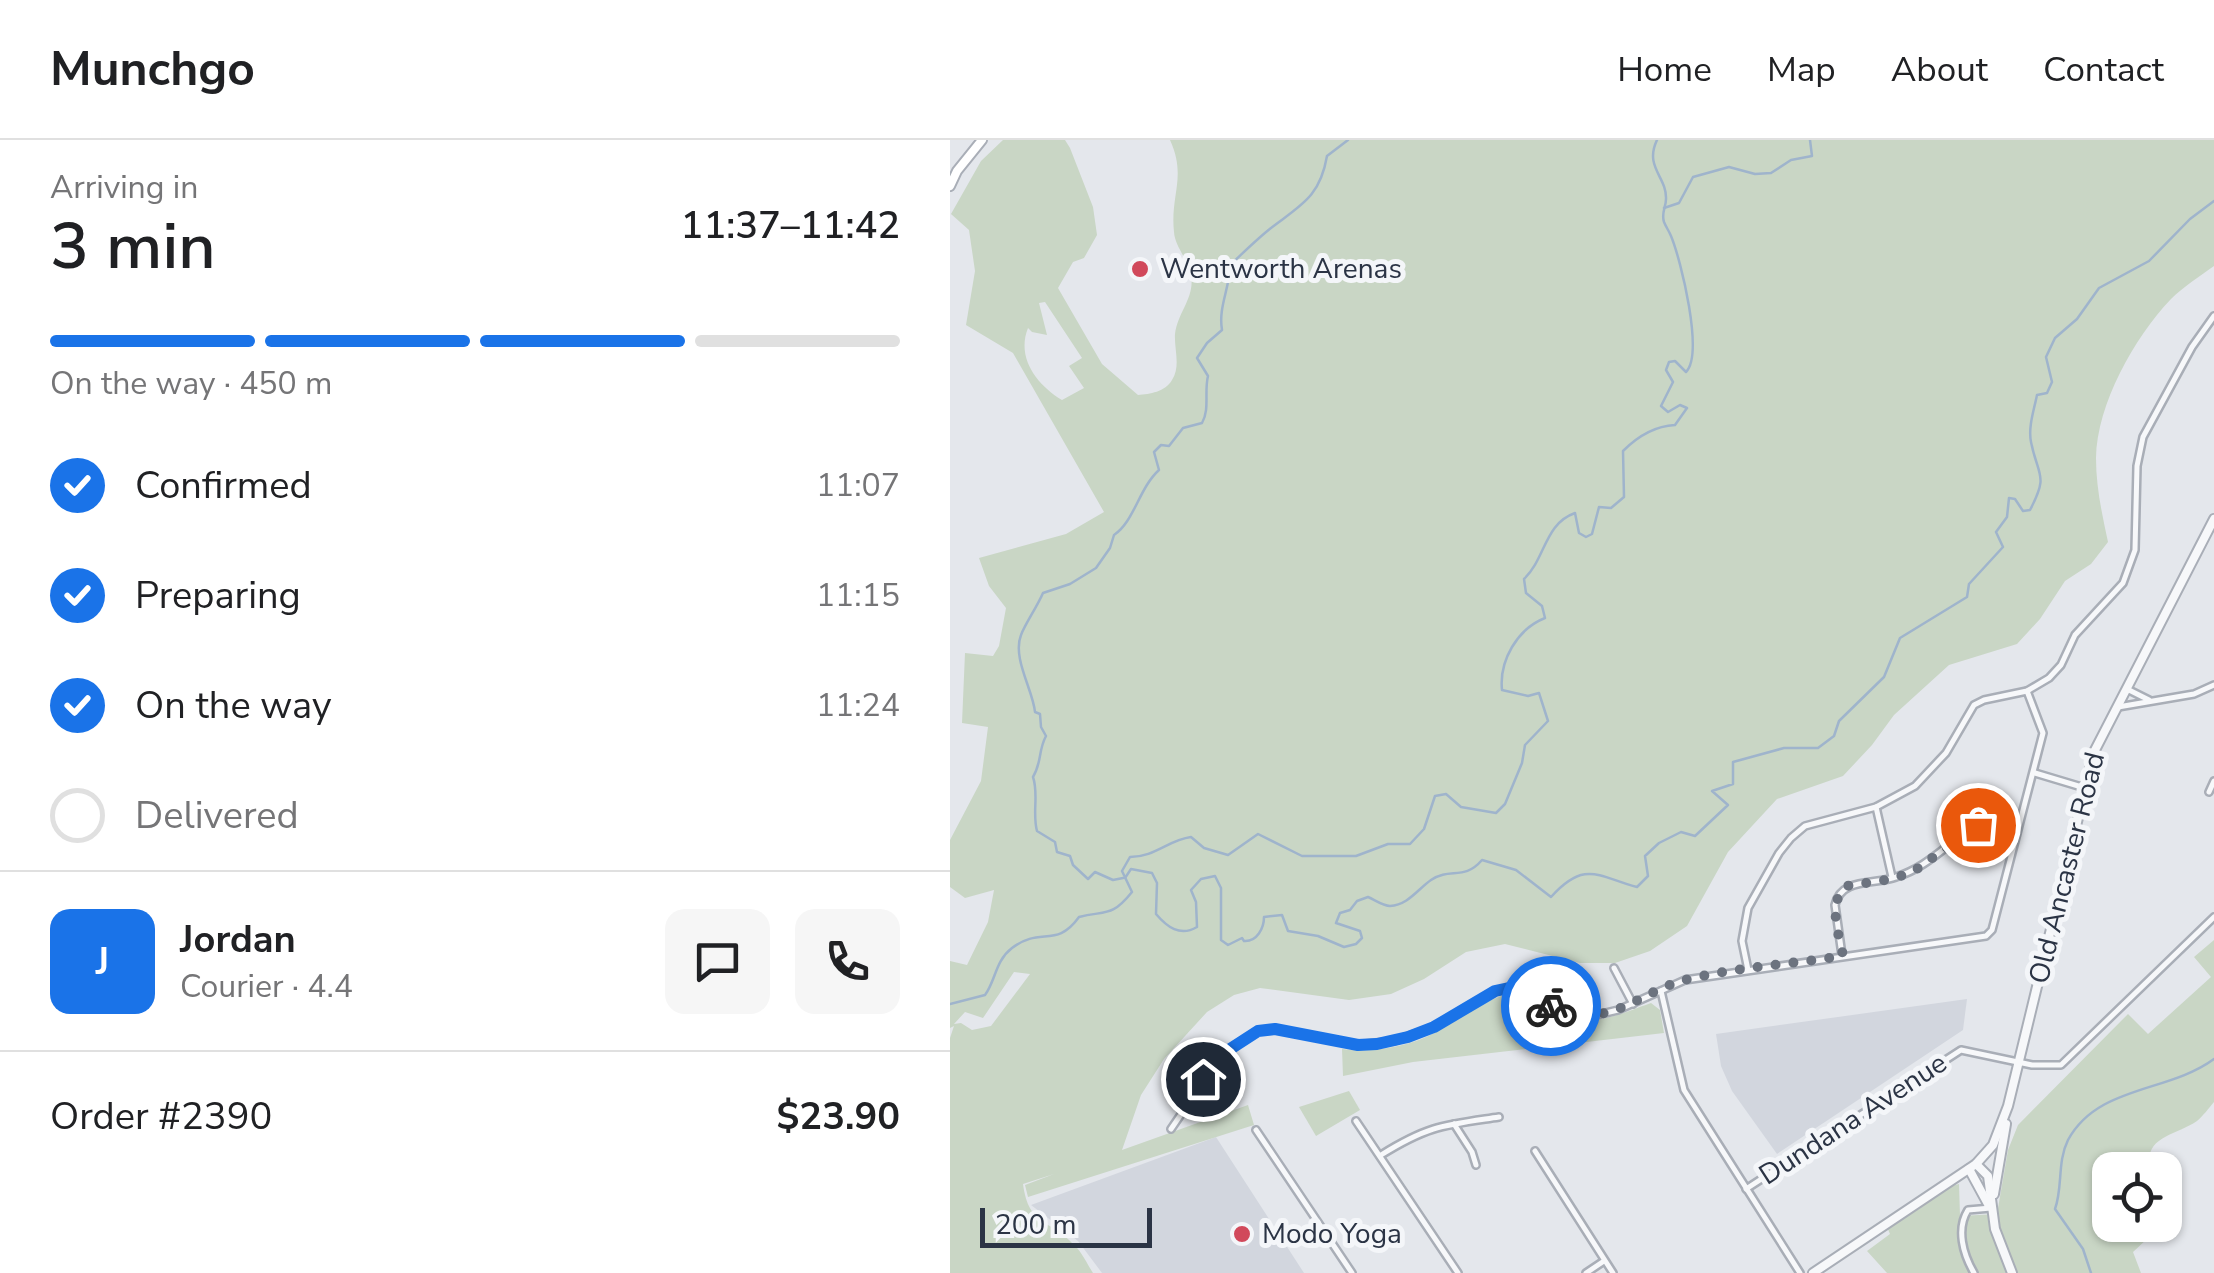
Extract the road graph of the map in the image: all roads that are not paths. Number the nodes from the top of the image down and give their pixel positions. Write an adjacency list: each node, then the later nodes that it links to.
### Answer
1 (982, 140): 2 (main road)
2 (950, 186)
3 (2214, 316): 7 (street)
4 (2214, 519): 6 (street, Old Ancaster Road)
5 (2214, 686): 8 (street)
6 (2127, 688): 8 (street); 9 (street, Old Ancaster Road)
7 (2027, 691): 10 (street); 14 (street)
8 (2148, 700): 9 (street)
9 (2116, 708): 12 (street, Old Ancaster Road)
10 (2034, 773): 12 (street); 15 (street)
11 (2214, 781): 13 (street)
12 (2085, 788): 23 (street, Old Ancaster Road)
13 (2209, 792)
14 (1876, 807): 16 (street); 20 (street)
15 (2017, 830): 16 (street); 18 (street)
16 (1893, 879): 18 (street)
17 (2214, 917): 23 (street, Dundana Avenue)
18 (1843, 956): 20 (street)
19 (1614, 968): 22 (street)
20 (1748, 970): 21 (street)
21 (1661, 991): 22 (street); 36 (street)
22 (1633, 1004): 25 (street)
23 (2019, 1061): 24 (street, Old Ancaster Road); 36 (street, Dundana Avenue)
24 (2008, 1106): 35 (street, Old Ancaster Road); 37 (street)
25 (1182, 1117): 28 (street); 30 (street)
26 (1500, 1117): 29 (street)
27 (1356, 1121): 33 (street)
28 (1189, 1122)
29 (1454, 1124): 33 (street); 34 (street)
30 (1170, 1129)
31 (1256, 1130): 39 (street)
32 (1534, 1151): 38 (street)
33 (1381, 1155): 40 (street)
34 (1476, 1165)
35 (1972, 1167): 37 (street); 44 (street)
36 (1746, 1190): 43 (street)
37 (1991, 1208): 45 (street); 46 (street)
38 (1605, 1260): 41 (street); 42 (street)
39 (1352, 1273)
40 (1458, 1273)
41 (1586, 1273)
42 (1613, 1273)
43 (1800, 1273)
44 (1813, 1273)
45 (1974, 1273)
46 (2012, 1273)

